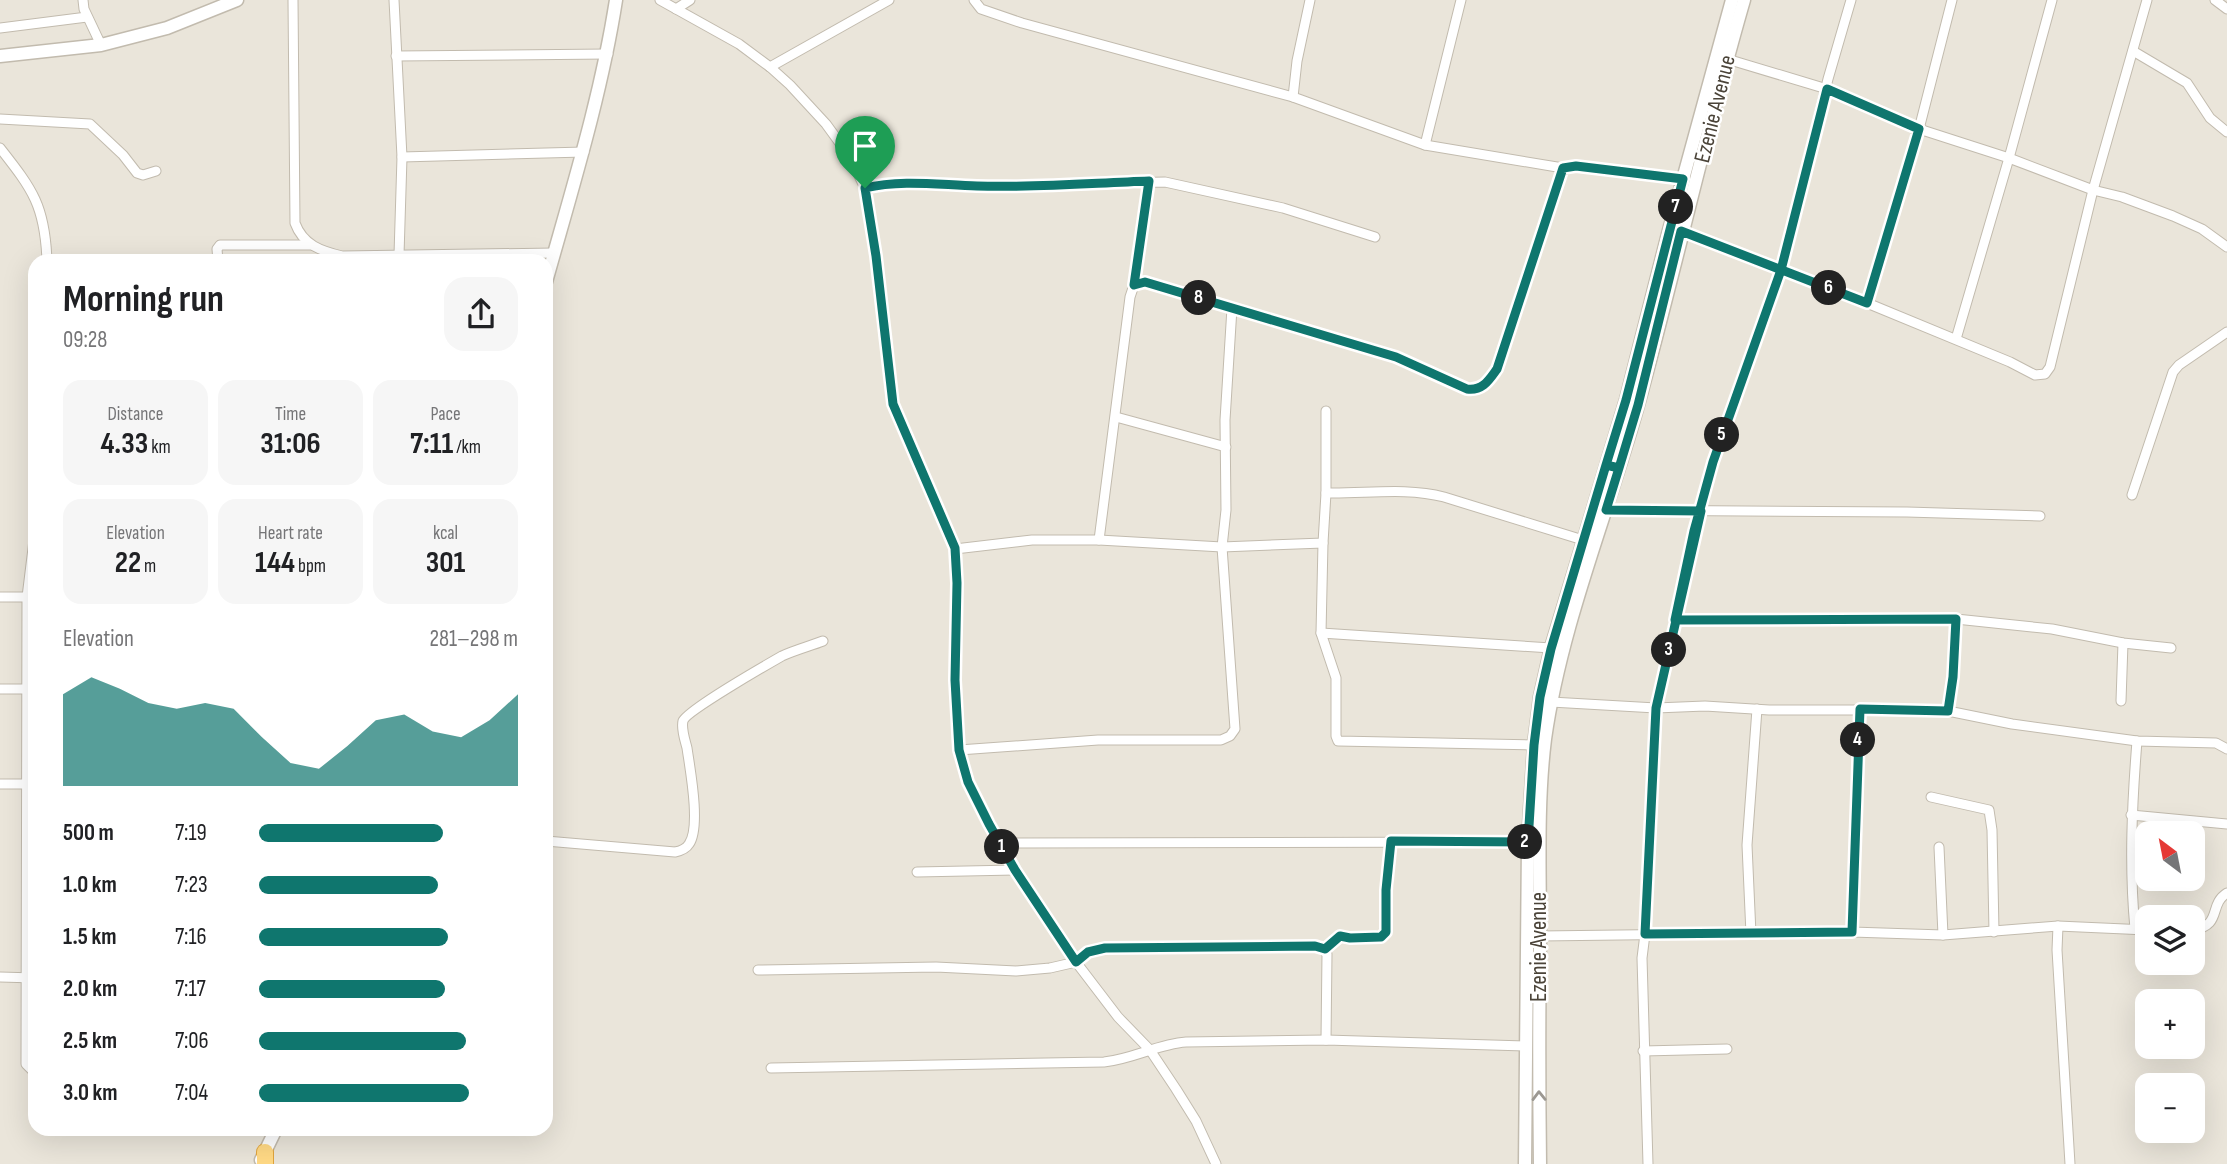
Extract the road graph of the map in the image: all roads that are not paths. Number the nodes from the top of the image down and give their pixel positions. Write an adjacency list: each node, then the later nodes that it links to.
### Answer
1 (83, 0): 21 (street)
2 (237, 0): 23 (street)
3 (293, 0): 48 (street)
4 (394, 0): 27 (street)
5 (617, 0): 25 (street)
6 (660, 0): 19 (street)
7 (690, 0): 19 (street)
8 (889, 0): 29 (street)
9 (974, 0): 31 (street)
10 (1310, 0): 31 (street)
11 (1461, 0): 35 (street)
12 (1732, 0): 42 (street, Ezenie Avenue)
13 (1744, 0): 28 (street, Ezenie Avenue)
14 (1851, 0): 30 (street)
15 (1952, 0): 33 (street)
16 (2052, 0): 39 (street)
17 (2147, 0): 24 (street)
18 (2215, 0): 20 (street)
19 (676, 9): 29 (street)
20 (2227, 9)
21 (87, 17): 22 (street); 23 (street)
22 (0, 28)
23 (101, 46): 26 (street)
24 (2133, 51): 34 (street); 45 (street)
25 (608, 54): 27 (street); 37 (street)
26 (0, 56)
27 (396, 56): 38 (street)
28 (1727, 59): 30 (street); 46 (street, Ezenie Avenue)
29 (770, 67): 44 (street)
30 (1827, 89): 33 (street); 57 (street)
31 (1293, 97): 35 (street)
32 (0, 119): 41 (street)
33 (1919, 129): 39 (street); 59 (street)
34 (2227, 132)
35 (1425, 145): 40 (street)
36 (0, 148): 51 (street)
37 (584, 152): 38 (street); 50 (street)
38 (402, 157): 54 (street)
39 (2010, 158): 45 (street); 62 (street)
40 (1563, 168): 42 (street); 60 (street)
41 (156, 171)
42 (1683, 179): 66 (street, Ezenie Avenue)
43 (1149, 181): 44 (street); 47 (street); 58 (street)
44 (865, 188): 76 (street)
45 (2093, 190): 49 (street); 62 (street)
46 (1681, 231): 57 (street); 66 (street, Ezenie Avenue)
47 (1375, 237)
48 (310, 245): 52 (street); 53 (street)
49 (2227, 247)
50 (554, 253): 55 (street); 56 (street)
51 (47, 254)
52 (217, 254)
53 (336, 254)
54 (399, 254)
55 (502, 254)
56 (553, 257)
57 (1781, 270): 59 (street); 70 (street)
58 (1134, 285): 60 (street); 64 (street)
59 (1867, 303): 62 (street)
60 (1232, 308): 65 (street)
61 (2227, 332): 68 (street)
62 (1956, 340)
63 (1326, 411): 67 (street)
64 (1116, 417): 65 (street); 72 (street)
65 (1226, 447): 75 (street)
66 (1613, 467): 69 (street, Ezenie Avenue); 73 (street, Ezenie Avenue)
67 (1326, 493): 73 (street); 74 (street)
68 (2132, 495)
69 (1606, 510): 70 (street); 89 (street, Ezenie Avenue)
70 (1701, 511): 71 (street); 80 (street)
71 (2040, 516)
72 (1099, 540): 75 (street); 76 (street)
73 (1583, 540): 85 (street, Ezenie Avenue)
74 (1323, 543): 75 (street); 81 (street)
75 (1222, 547): 97 (street)
76 (955, 548): 97 (street)
77 (0, 597): 78 (street)
78 (28, 597)
79 (1956, 619): 80 (street); 83 (street); 93 (street)
80 (1675, 620): 90 (street)
81 (1321, 633): 85 (street); 95 (street)
82 (823, 641): 104 (street)
83 (2123, 643): 84 (street); 88 (street)
84 (2171, 648)
85 (1551, 649): 95 (street, Ezenie Avenue)
86 (0, 688): 87 (street)
87 (28, 688)
88 (2121, 701)
89 (1551, 702): 90 (street); 119 (street, Ezenie Avenue)
90 (1656, 708): 91 (street); 116 (street)
91 (1757, 709): 92 (street); 117 (street)
92 (1860, 709): 93 (street); 114 (street)
93 (1948, 711): 94 (street)
94 (2137, 741): 96 (street); 101 (street)
95 (1534, 745): 105 (street, Ezenie Avenue)
96 (2227, 749)
97 (959, 750): 106 (street)
98 (0, 784): 99 (street)
99 (28, 784)
100 (1931, 797): 115 (street)
101 (2132, 815): 102 (street); 113 (street)
102 (2227, 824)
103 (1391, 841): 105 (street); 106 (street); 120 (street)
104 (553, 842)
105 (1528, 842): 127 (street, Ezenie Avenue)
106 (1000, 843): 108 (street)
107 (1939, 847): 118 (street)
108 (1015, 870): 109 (street); 121 (street)
109 (917, 872)
110 (2227, 893): 112 (street)
111 (2058, 926): 113 (street); 115 (street); 139 (street)
112 (2205, 927)
113 (2135, 929)
114 (1852, 932): 117 (street); 118 (street)
115 (1994, 932): 118 (street)
116 (1645, 934): 117 (street); 119 (street); 130 (street)
117 (1751, 934)
118 (1942, 935)
119 (1540, 936): 137 (street, Ezenie Avenue, one-way to 119)
120 (1325, 949): 121 (street); 126 (street)
121 (1076, 962): 122 (street); 129 (street)
122 (758, 970)
123 (0, 977): 124 (street)
124 (28, 978)
125 (28, 1030): 131 (street)
126 (1326, 1040): 127 (street); 129 (street)
127 (1525, 1046): 136 (street, Ezenie Avenue)
128 (1727, 1049): 130 (street)
129 (1150, 1050): 132 (street); 135 (street)
130 (1643, 1051): 138 (street)
131 (28, 1066)
132 (771, 1068)
133 (273, 1136): 134 (street)
134 (263, 1160)
135 (1216, 1164)
136 (1525, 1164)
137 (1540, 1164)
138 (1648, 1164)
139 (2070, 1164)

